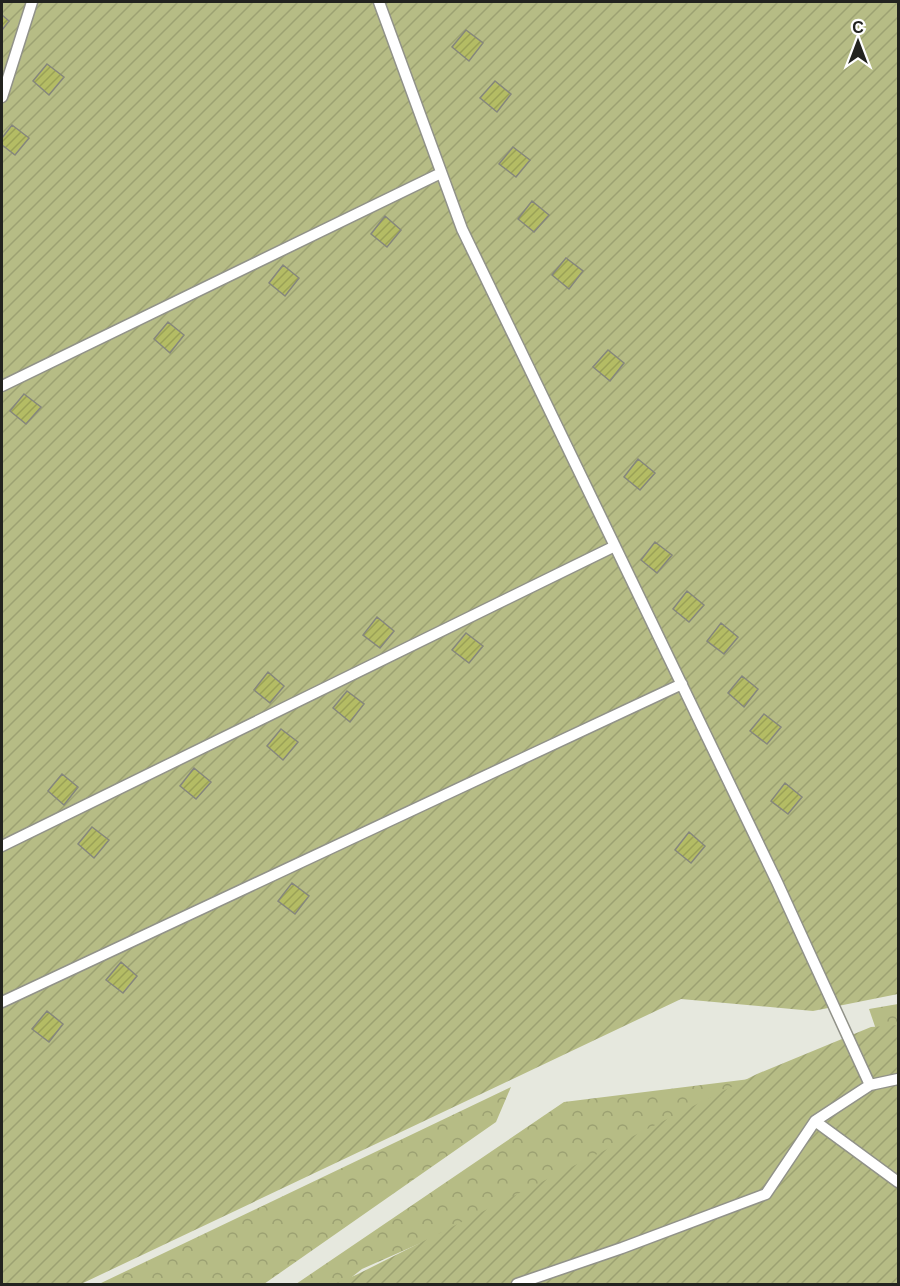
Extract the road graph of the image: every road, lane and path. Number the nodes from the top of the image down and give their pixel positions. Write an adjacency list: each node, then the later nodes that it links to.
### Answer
1 (32, 2): 3 (lane)
2 (379, 2): 4 (lane)
3 (2, 97)
4 (441, 173): 5 (lane); 6 (lane)
5 (2, 386)
6 (615, 546): 7 (lane); 8 (lane)
7 (682, 684): 9 (lane); 11 (lane)
8 (2, 846)
9 (2, 1002)
10 (898, 1079): 11 (lane)
11 (870, 1085): 12 (lane)
12 (815, 1121): 13 (lane); 14 (lane)
13 (898, 1182)
14 (520, 1284)

